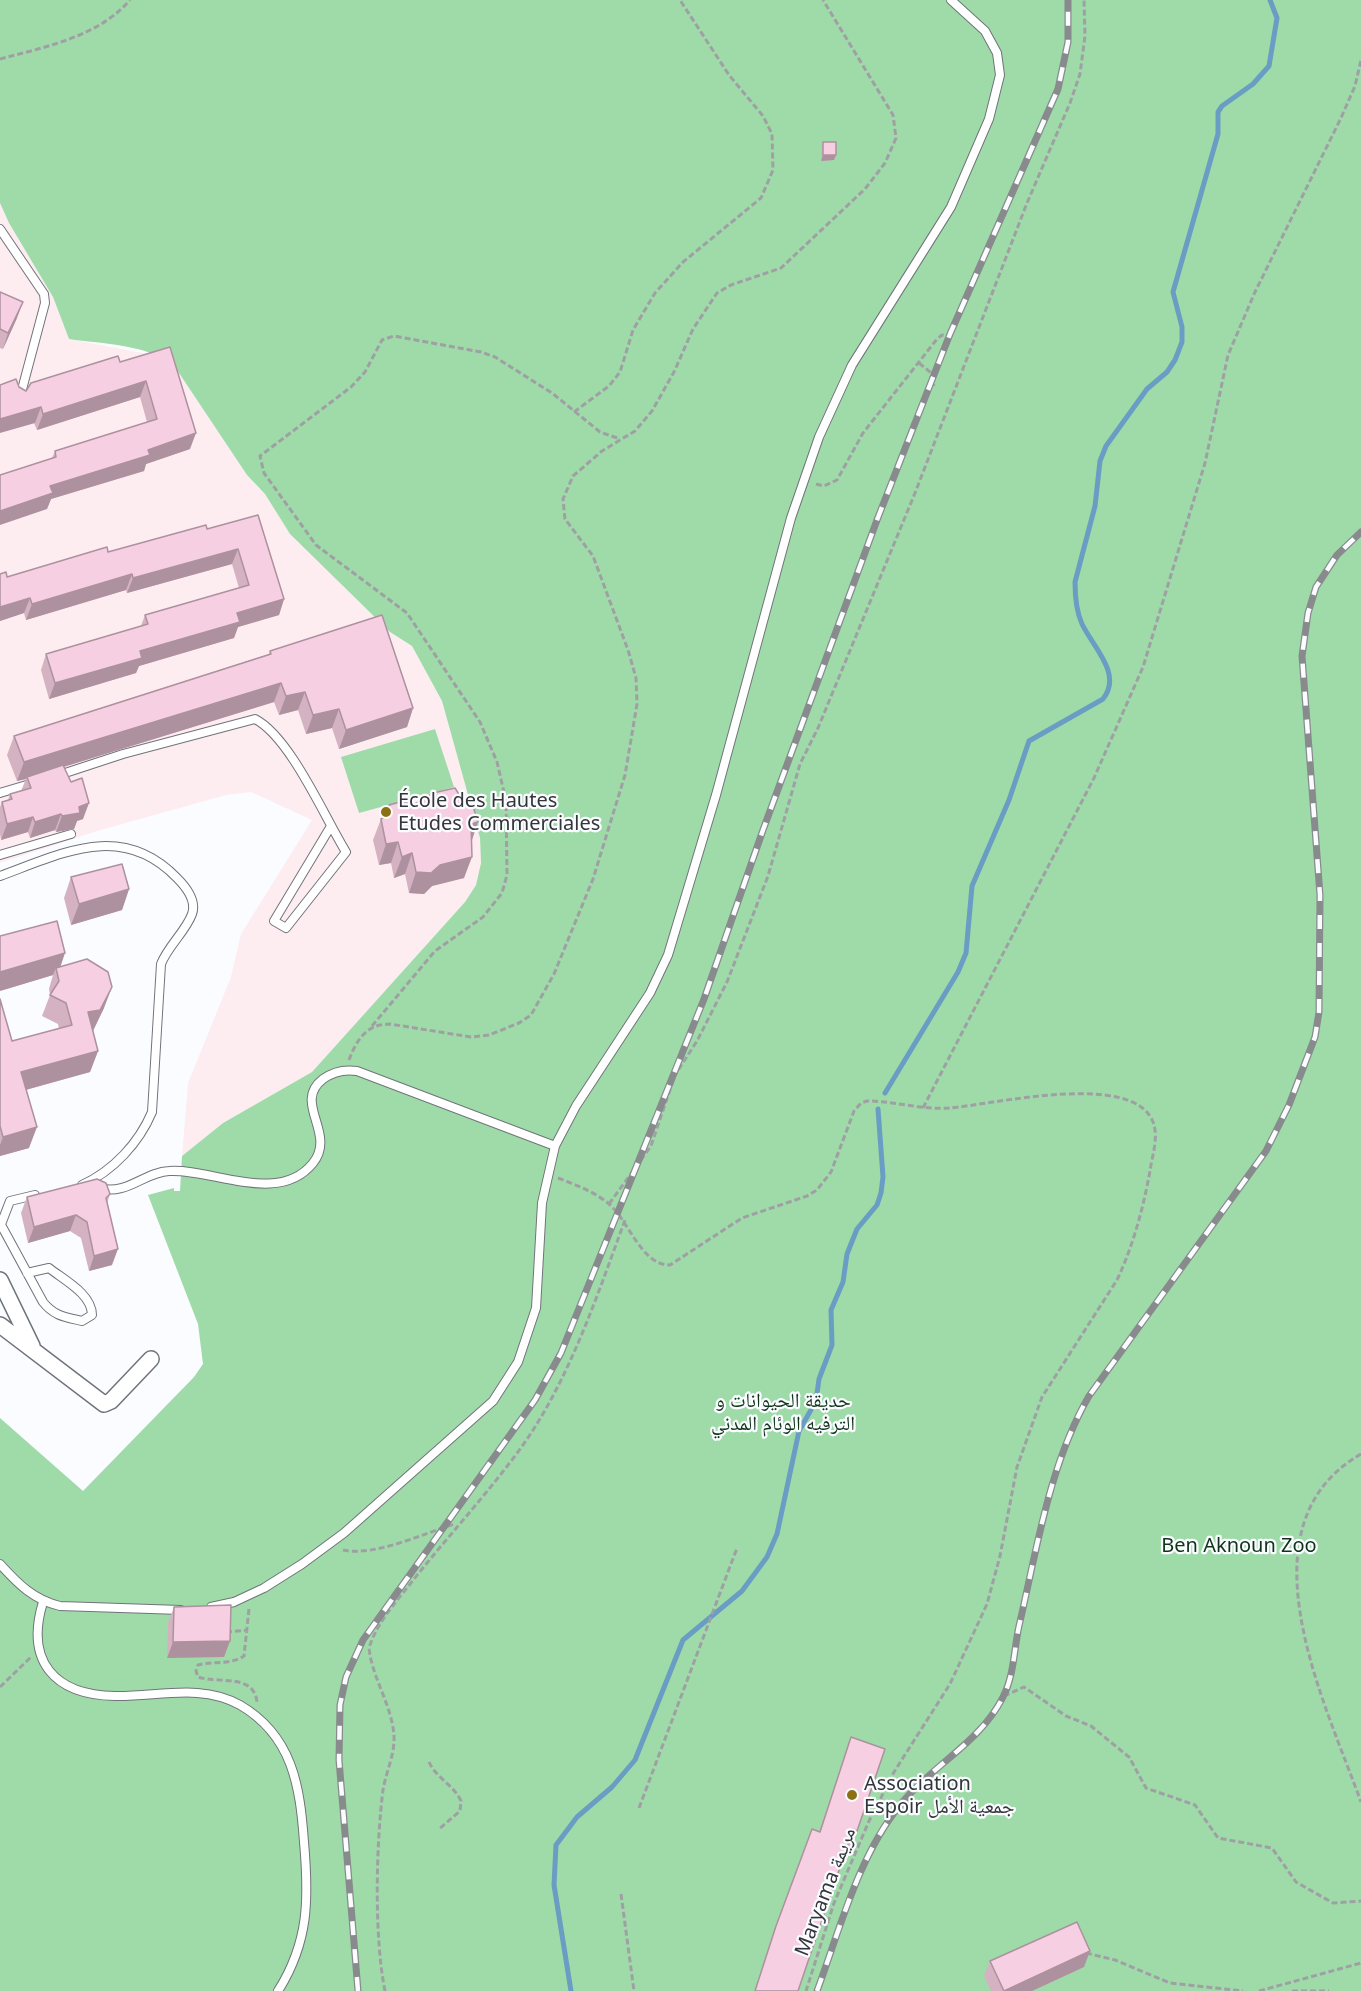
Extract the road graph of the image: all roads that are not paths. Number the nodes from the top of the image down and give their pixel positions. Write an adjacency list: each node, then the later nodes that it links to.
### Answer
1 (951, 0): 11 (lane)
2 (0, 229): 3 (lane)
3 (18, 401)
4 (48, 779): 7 (lane)
5 (37, 782): 6 (lane)
6 (0, 793)
7 (331, 826): 7 (lane)
8 (70, 834): 9 (lane)
9 (0, 855)
10 (0, 876): 12 (lane)
11 (555, 1146): 12 (lane); 23 (lane)
12 (83, 1184): 13 (lane)
13 (73, 1187)
14 (41, 1194): 15 (lane)
15 (1, 1226): 16 (lane)
16 (27, 1273): 16 (lane)
17 (0, 1280): 19 (street)
18 (0, 1325): 19 (street)
19 (33, 1348): 20 (street)
20 (151, 1359)
21 (0, 1564): 22 (lane)
22 (43, 1602): 24 (lane); 25 (lane)
23 (199, 1608)
24 (189, 1609)
25 (278, 1991)

